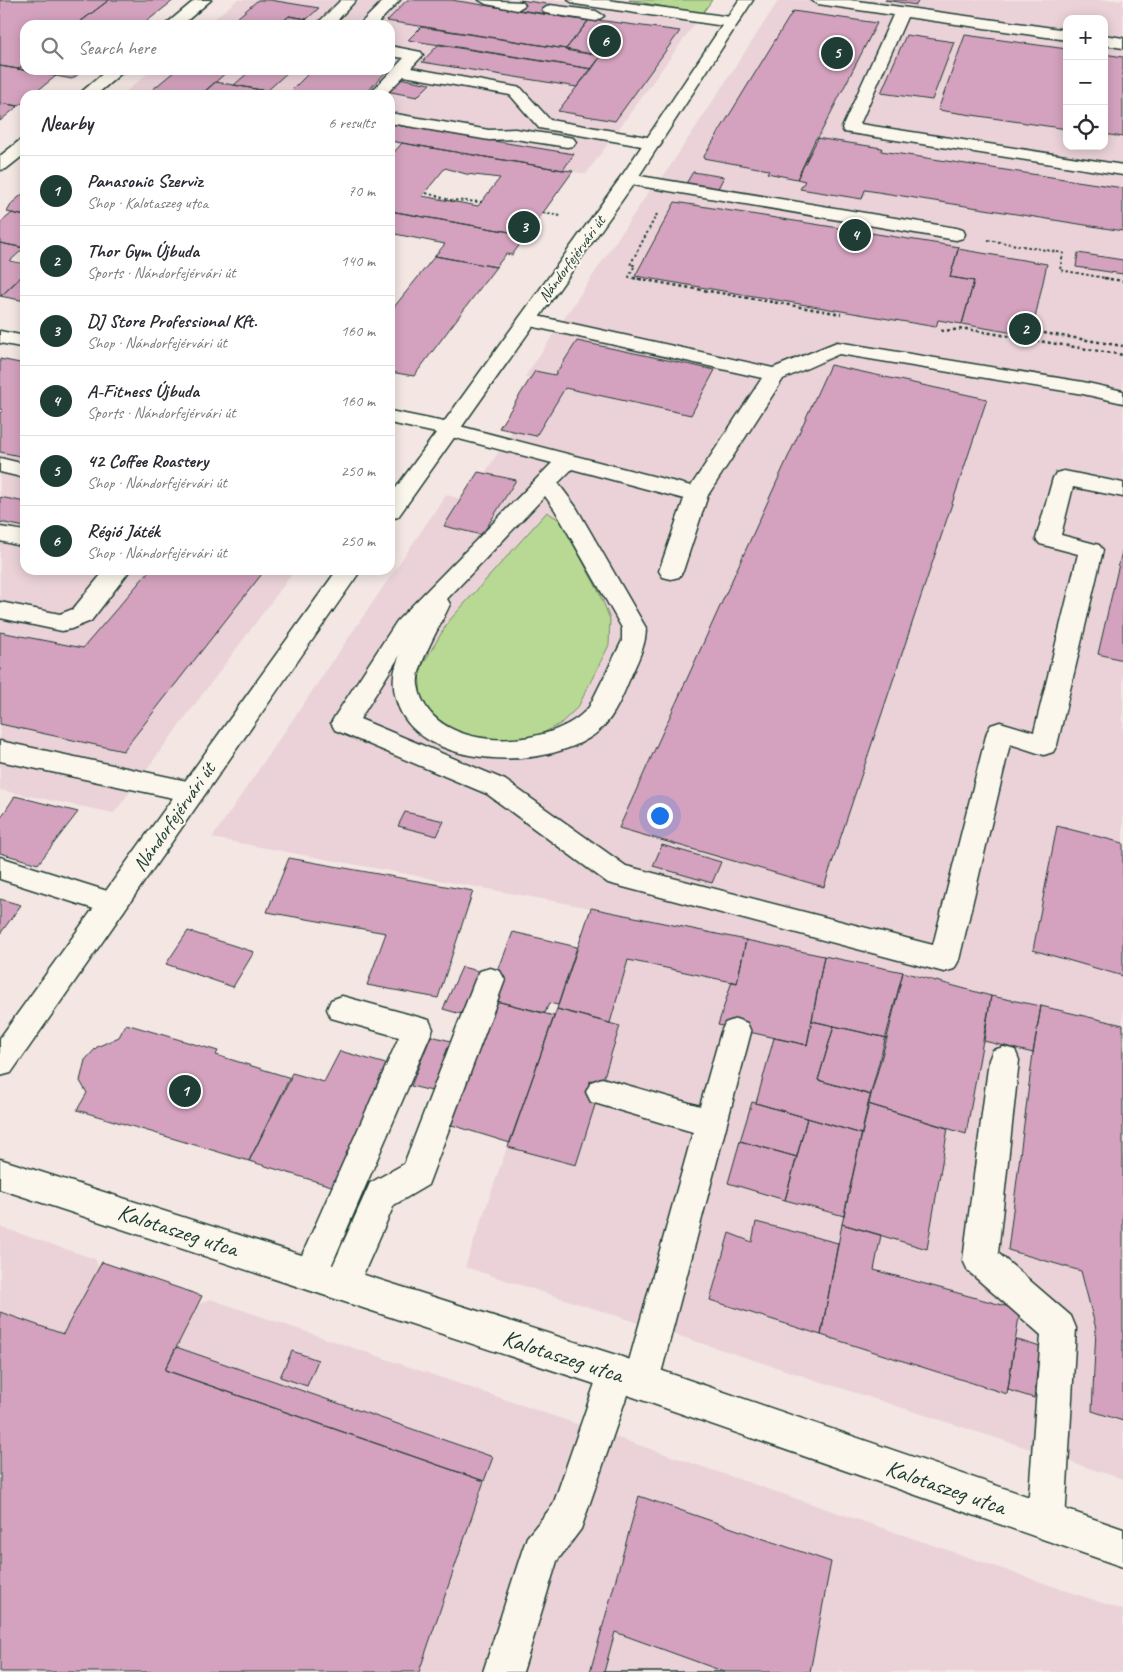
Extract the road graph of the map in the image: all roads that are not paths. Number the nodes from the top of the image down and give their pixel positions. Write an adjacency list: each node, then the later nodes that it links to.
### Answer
1 (204, 0): 12 (street)
2 (349, 0): 13 (street)
3 (393, 0): 14 (street)
4 (486, 0): 9 (street)
5 (575, 0): 8 (street)
6 (746, 0): 15 (street, Nándorfejérvári út)
7 (818, 0): 11 (street)
8 (608, 2): 15 (street)
9 (516, 5)
10 (550, 10): 16 (street)
11 (902, 12): 17 (street); 29 (street)
12 (179, 20)
13 (329, 20)
14 (372, 20)
15 (731, 22): 27 (street, Nándorfejérvári út)
16 (678, 28)
17 (1063, 34)
18 (1108, 41): 19 (street)
19 (1123, 43)
20 (395, 52): 21 (street)
21 (400, 72): 24 (street); 27 (street)
22 (111, 75): 23 (street)
23 (92, 90)
24 (381, 90)
25 (395, 119): 27 (street)
26 (20, 148): 28 (street)
27 (649, 149): 30 (street, Nándorfejérvári út)
28 (0, 165)
29 (1123, 170)
30 (628, 179): 31 (street); 32 (street, Nándorfejérvári út)
31 (956, 234)
32 (528, 320): 35 (street); 38 (street, Nándorfejérvári út)
33 (0, 337): 34 (street)
34 (20, 341)
35 (775, 376): 36 (street); 44 (street)
36 (1123, 397)
37 (395, 418): 38 (street)
38 (448, 429): 39 (street); 45 (street, Nándorfejérvári út)
39 (568, 460): 42 (street); 44 (street)
40 (0, 465): 41 (street)
41 (20, 470)
42 (546, 482): 51 (street); 51 (street)
43 (1123, 490): 51 (street)
44 (697, 495): 48 (street)
45 (395, 505)
46 (0, 534): 47 (street)
47 (20, 539)
48 (670, 571)
49 (114, 575): 52 (street)
50 (345, 575): 54 (street, Nándorfejérvári út)
51 (447, 584)
52 (0, 610)
53 (0, 751): 54 (street)
54 (192, 792): 56 (street, Nándorfejérvári út)
55 (0, 868): 56 (street)
56 (113, 904): 61 (street, Nándorfejérvári út)
57 (490, 980): 65 (street)
58 (342, 1009): 65 (street)
59 (736, 1032): 63 (street)
60 (1004, 1060): 67 (street)
61 (0, 1063)
62 (602, 1092): 63 (street)
63 (711, 1123): 66 (street)
64 (0, 1174): 65 (street, Kalotaszeg utca)
65 (326, 1278): 66 (street, Kalotaszeg utca)
66 (628, 1377): 67 (street, Kalotaszeg utca); 69 (street)
67 (1046, 1521): 68 (street, Kalotaszeg utca)
68 (1123, 1548)
69 (503, 1672)

